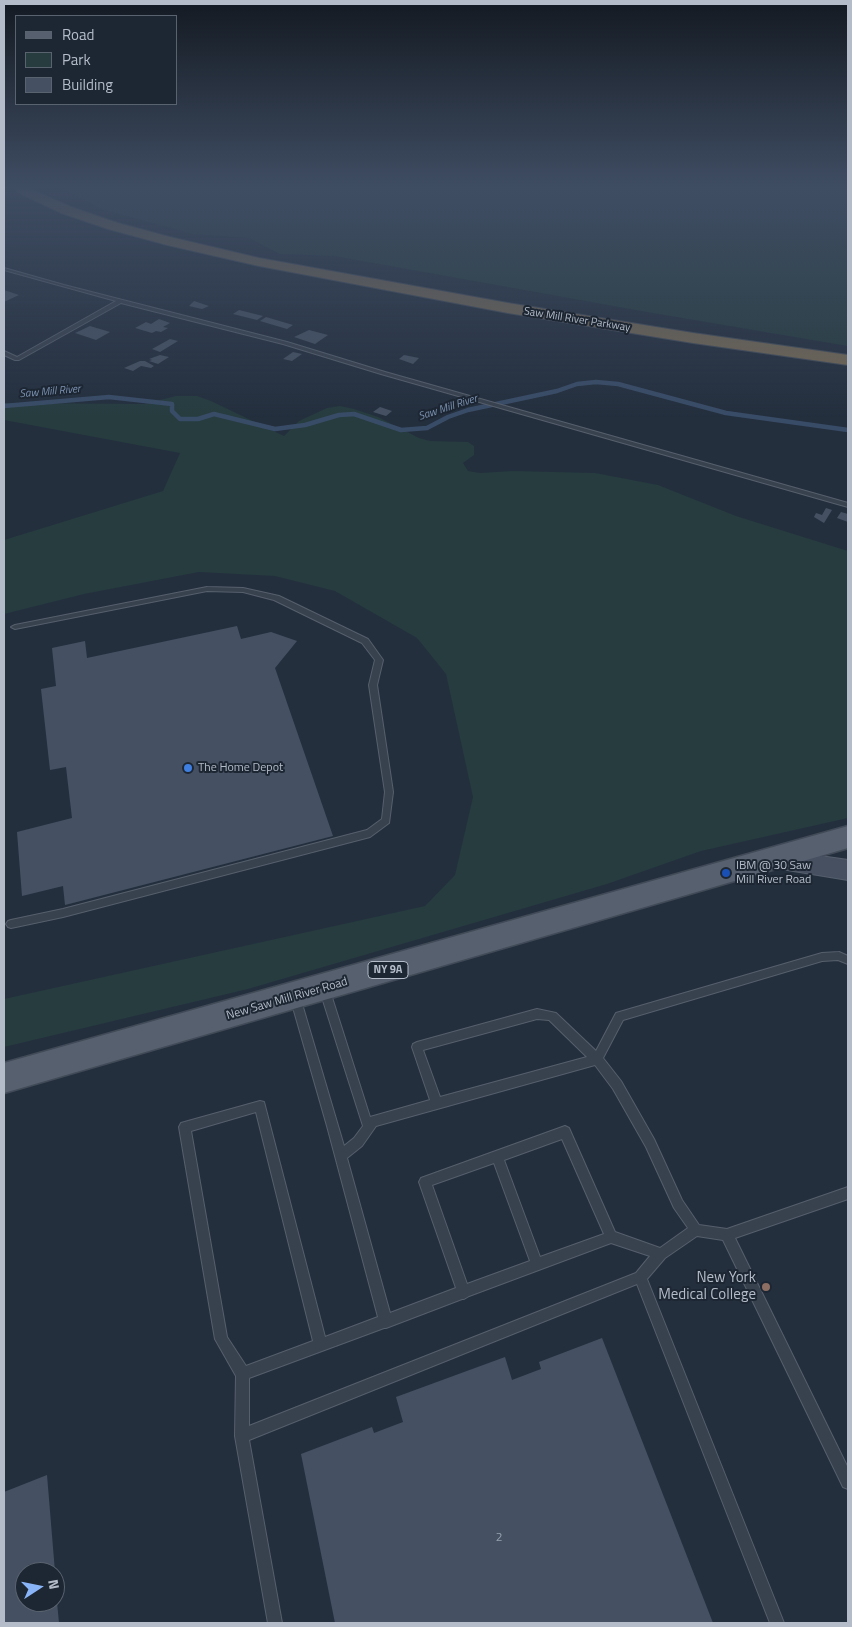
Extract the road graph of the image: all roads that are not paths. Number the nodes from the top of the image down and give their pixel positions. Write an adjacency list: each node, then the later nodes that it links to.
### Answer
1 (279, 265): 7 (highway, Saw Mill River Parkway)
2 (309, 265): 5 (highway, Saw Mill River Parkway)
3 (4, 269): 4 (lane)
4 (120, 301): 6 (lane); 8 (lane)
5 (848, 353)
6 (4, 354)
7 (848, 360)
8 (481, 401): 9 (lane)
9 (848, 505)
10 (15, 627): 14 (lane)
11 (848, 837): 12 (main road, NY 9A)
12 (772, 860): 13 (street); 16 (main road, New Saw Mill River Road / NY 9A)
13 (848, 870)
14 (11, 924)
15 (848, 960): 18 (lane)
16 (324, 988): 17 (main road, New Saw Mill River Road / NY 9A); 21 (lane)
17 (294, 997): 19 (main road, New Saw Mill River Road / NY 9A); 22 (lane)
18 (597, 1059): 20 (lane); 20 (lane); 25 (lane)
19 (4, 1078)
20 (437, 1104): 21 (lane)
21 (372, 1122): 22 (lane)
22 (340, 1156): 32 (lane)
23 (497, 1157): 27 (lane); 29 (lane); 31 (lane)
24 (848, 1193): 26 (lane)
25 (696, 1230): 26 (lane); 28 (lane)
26 (727, 1235): 36 (lane)
27 (611, 1237): 28 (lane); 29 (lane)
28 (661, 1254): 30 (lane)
29 (537, 1265): 31 (lane)
30 (640, 1277): 35 (lane); 38 (lane)
31 (464, 1292): 32 (lane)
32 (386, 1322): 33 (lane)
33 (321, 1346): 34 (lane); 34 (lane)
34 (243, 1374): 35 (lane)
35 (242, 1436): 37 (lane)
36 (848, 1482)
37 (275, 1623)
38 (777, 1623)

